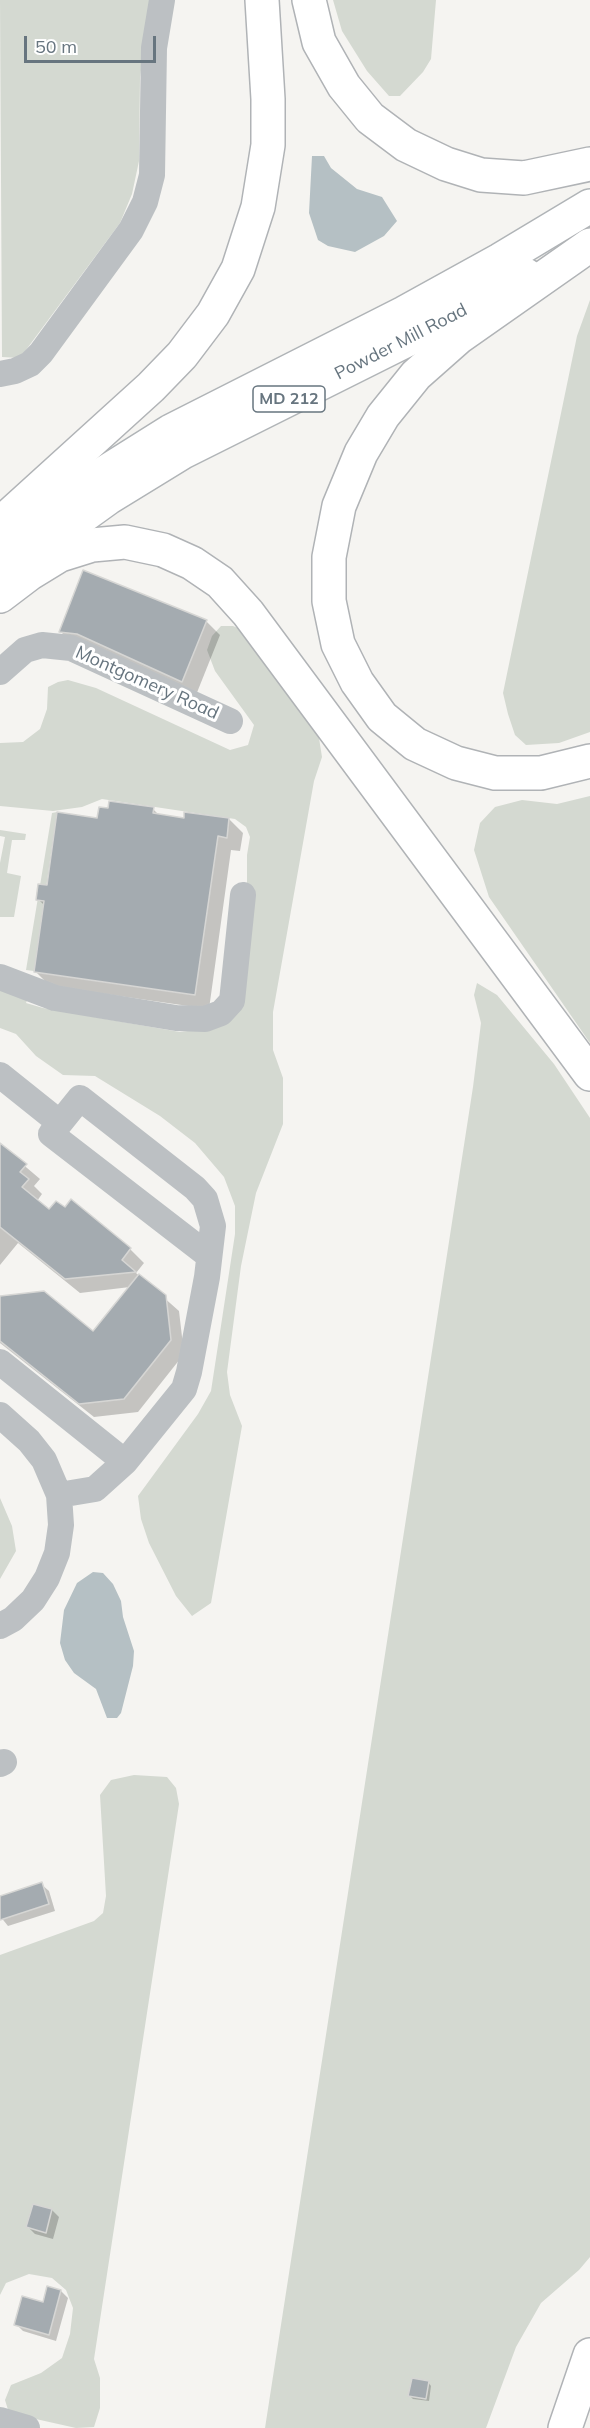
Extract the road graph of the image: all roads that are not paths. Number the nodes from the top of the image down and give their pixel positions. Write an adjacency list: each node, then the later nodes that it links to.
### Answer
1 (162, 0): 8 (street)
2 (262, 0): 9 (main road)
3 (309, 0): 4 (main road)
4 (590, 164)
5 (590, 206): 10 (main road, Powder Mill Road / MD 212)
6 (590, 235): 11 (main road, Powder Mill Road / MD 212)
7 (590, 245): 15 (main road)
8 (0, 374)
9 (0, 524)
10 (0, 549)
11 (0, 581)
12 (0, 596): 18 (main road)
13 (0, 672): 14 (street, Montgomery Road)
14 (230, 721)
15 (590, 761)
16 (243, 895): 17 (street)
17 (0, 977)
18 (590, 1074)
19 (0, 1075): 20 (street)
20 (60, 1123): 21 (street); 21 (street)
21 (209, 1256): 24 (street)
22 (0, 1362): 24 (street)
23 (0, 1416): 25 (street)
24 (125, 1462): 25 (street)
25 (59, 1495): 26 (street)
26 (0, 1626)
27 (590, 2355): 30 (main road)
28 (0, 2420): 29 (street)
29 (27, 2428)
30 (566, 2428)

